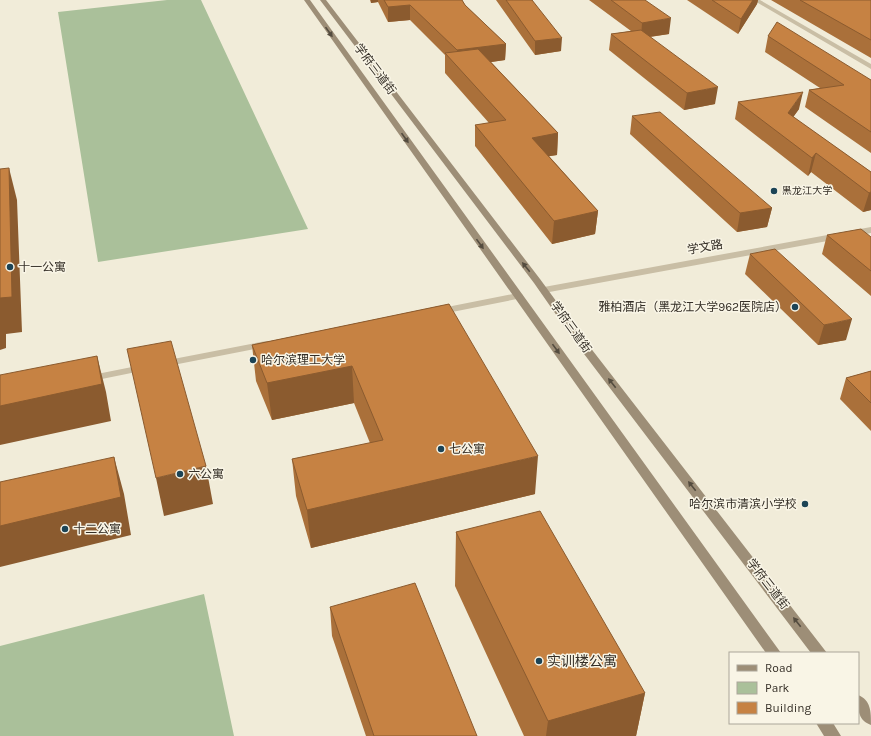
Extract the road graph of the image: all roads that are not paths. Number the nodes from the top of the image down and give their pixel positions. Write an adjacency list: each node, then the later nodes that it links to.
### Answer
1 (307, 0): 7 (main road, 学府三道街, one-way to 7)
2 (323, 0): 6 (main road, 学府三道街, one-way to 2)
3 (756, 0): 4 (street)
4 (871, 67)
5 (871, 230): 6 (street, 学文路)
6 (544, 290): 12 (main road, 学府三道街, one-way to 6)
7 (518, 296): 8 (street); 11 (main road, 学府三道街, one-way to 11)
8 (424, 314)
9 (275, 343): 10 (street)
10 (79, 380)
11 (773, 652)
12 (819, 652)
13 (859, 703): 14 (main road)
14 (871, 718)
15 (825, 724): 16 (main road)
16 (833, 736)

